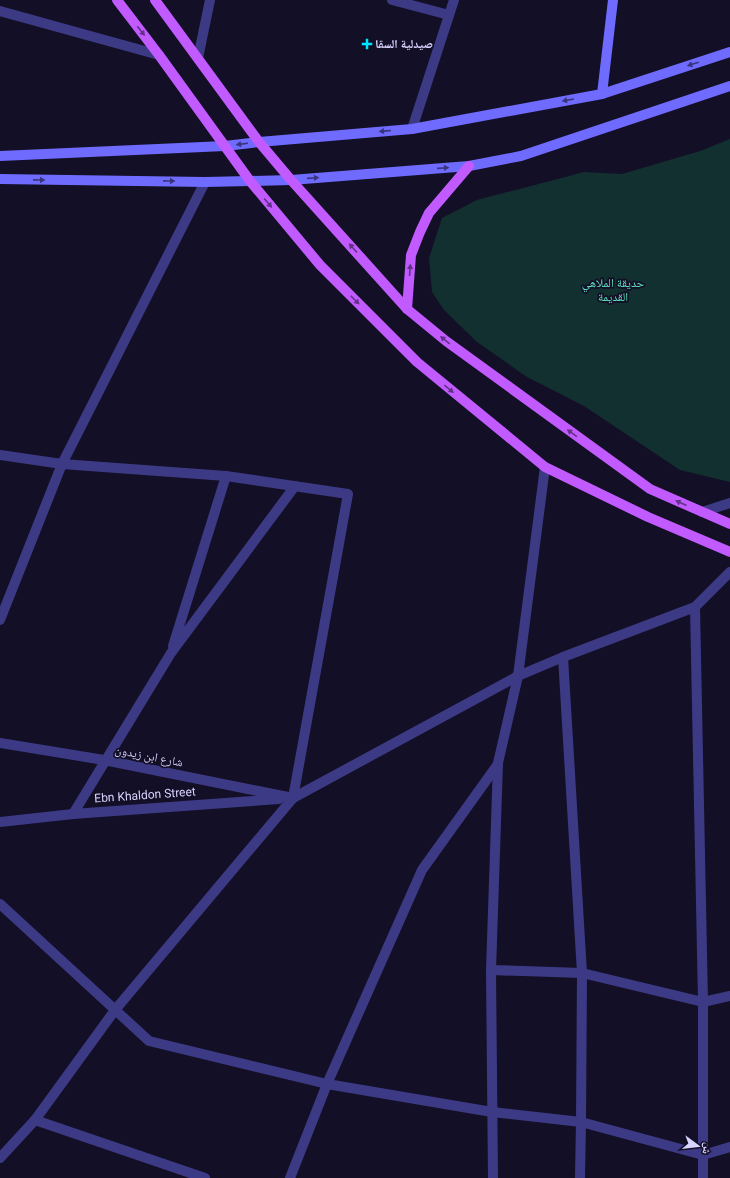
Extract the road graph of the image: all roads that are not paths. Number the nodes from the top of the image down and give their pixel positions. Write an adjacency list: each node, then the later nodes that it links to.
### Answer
1 (117, 0): 10 (main road, one-way to 10)
2 (155, 0): 11 (main road)
3 (210, 0): 11 (street)
4 (392, 0): 8 (street)
5 (454, 0): 8 (street)
6 (613, 0): 13 (main road)
7 (0, 11): 10 (street)
8 (448, 15): 14 (street)
9 (730, 52): 13 (main road, one-way to 13)
10 (159, 55): 16 (main road)
11 (198, 58): 15 (main road)
12 (730, 86): 18 (main road)
13 (602, 94): 14 (main road, one-way to 14)
14 (412, 129): 15 (main road, one-way to 15)
15 (259, 142): 16 (main road, one-way to 16); 20 (main road)
16 (225, 146): 17 (main road); 21 (main road)
17 (0, 156)
18 (469, 166): 20 (main road, one-way to 18); 23 (main road, one-way to 18)
19 (0, 179): 22 (main road, one-way to 22)
20 (291, 180): 21 (main road); 23 (main road, one-way to 20)
21 (250, 181): 22 (main road); 26 (main road, one-way to 26)
22 (206, 182): 25 (street)
23 (407, 309): 30 (main road, one-way to 23)
24 (0, 455): 25 (street)
25 (62, 464): 27 (street); 35 (street)
26 (545, 467): 32 (main road); 38 (street)
27 (226, 476): 28 (street); 36 (street)
28 (295, 486): 36 (street); 42 (street)
29 (730, 503): 30 (street)
30 (702, 512): 31 (main road)
31 (730, 524)
32 (730, 552)
33 (730, 572): 34 (street)
34 (695, 607): 37 (street); 49 (street)
35 (0, 620)
36 (171, 653): 40 (street)
37 (563, 657): 38 (street); 47 (street)
38 (518, 676): 41 (street); 42 (street)
39 (0, 743): 40 (street, شارع ابن زيدون)
40 (104, 760): 42 (street, شارع ابن زيدون); 43 (street)
41 (498, 763): 46 (street); 51 (street)
42 (293, 798): 43 (street, Ebn Khaldon Street); 50 (street)
43 (73, 814): 44 (street, Ebn Khaldon Street)
44 (0, 822)
45 (0, 904): 50 (street)
46 (491, 970): 47 (street); 52 (street)
47 (582, 973): 49 (street); 54 (street)
48 (730, 996): 49 (street)
49 (703, 1002): 56 (street)
50 (115, 1010): 51 (street); 53 (street)
51 (327, 1084): 52 (street); 59 (street)
52 (492, 1112): 54 (street); 60 (street)
53 (35, 1120): 57 (street); 58 (street)
54 (581, 1122): 56 (street); 61 (street)
55 (730, 1147): 56 (street)
56 (703, 1155): 62 (street)
57 (0, 1158)
58 (205, 1178)
59 (290, 1178)
60 (493, 1178)
61 (580, 1178)
62 (702, 1178)

